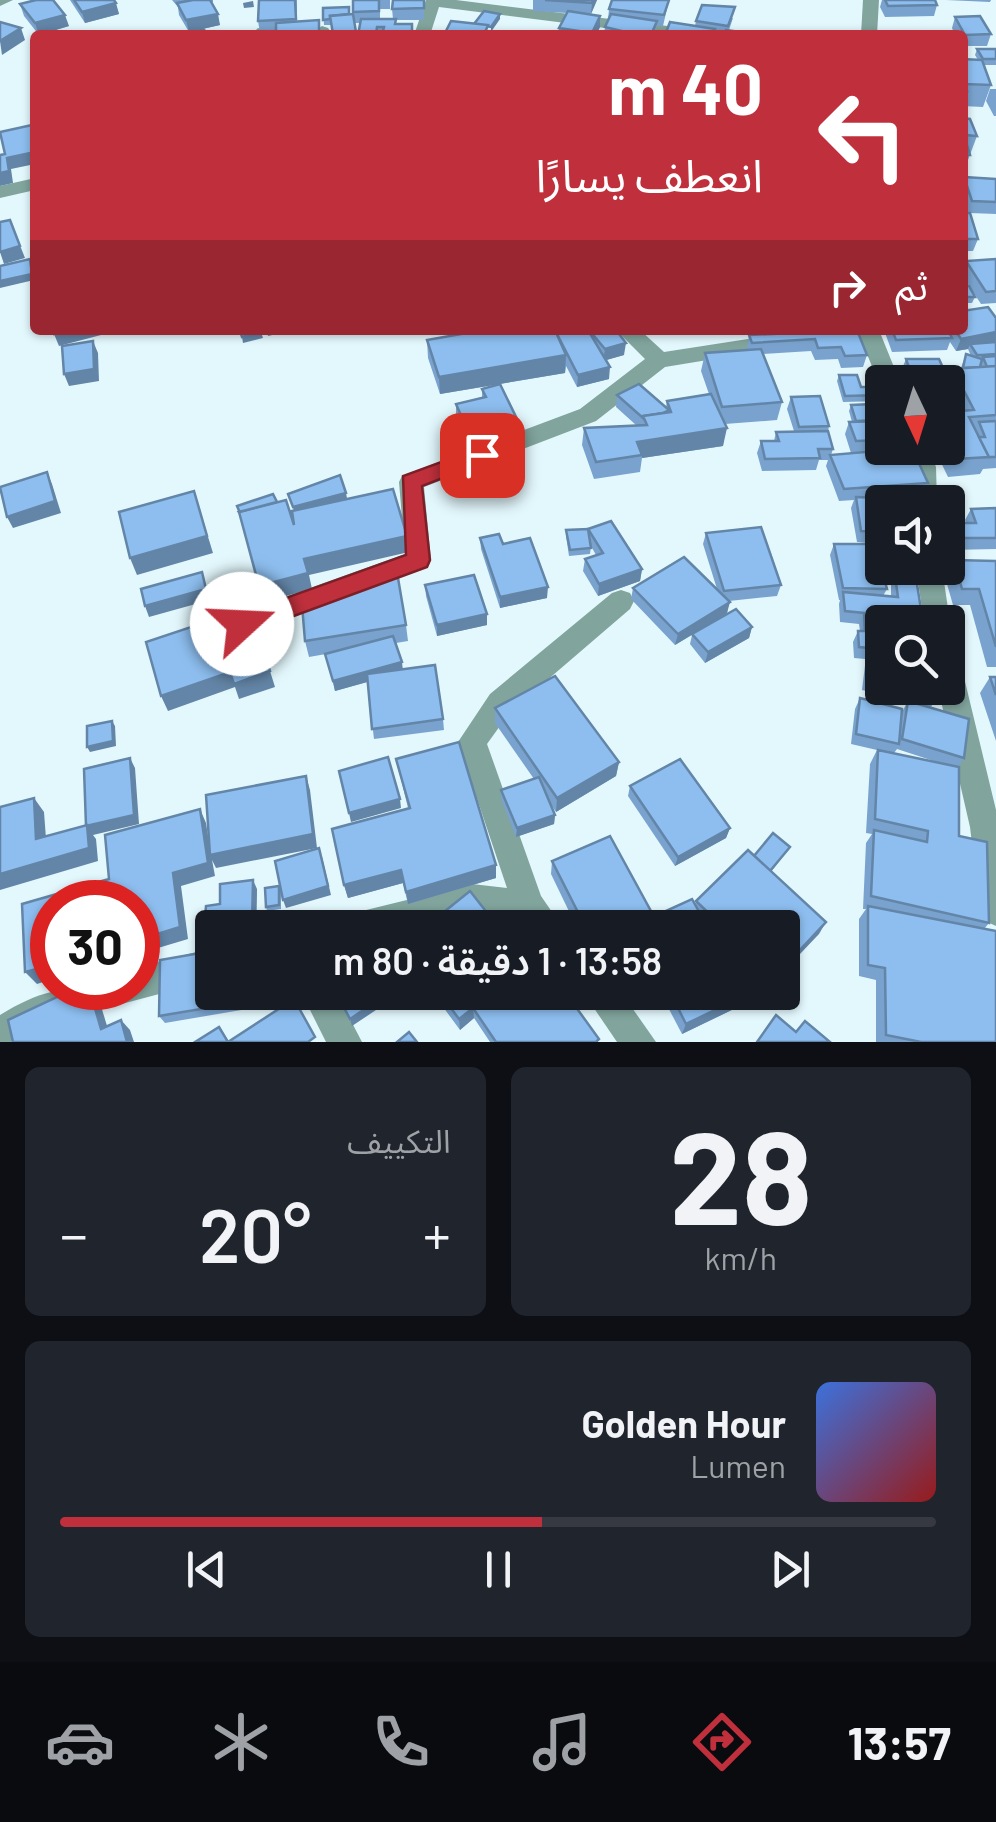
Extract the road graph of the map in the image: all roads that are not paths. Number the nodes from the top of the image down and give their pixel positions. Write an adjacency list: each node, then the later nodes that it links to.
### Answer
1 (870, 0): 5 (street)
2 (434, 1): 3 (street); 4 (street)
3 (424, 30)
4 (661, 30)
5 (869, 30)
6 (30, 185): 7 (street)
7 (0, 192)
8 (632, 335): 11 (street)
9 (854, 335): 11 (street)
10 (870, 335): 12 (street)
11 (659, 360): 14 (street)
12 (882, 365)
13 (621, 600): 18 (street)
14 (242, 624)
15 (956, 705): 19 (street)
16 (431, 910): 17 (street)
17 (511, 910)
18 (535, 910)
19 (996, 910)
20 (195, 969): 21 (street)
21 (160, 978)
22 (40, 1010): 25 (street)
23 (327, 1010): 26 (street)
24 (613, 1010): 27 (street)
25 (0, 1034)
26 (345, 1042)
27 (639, 1042)

